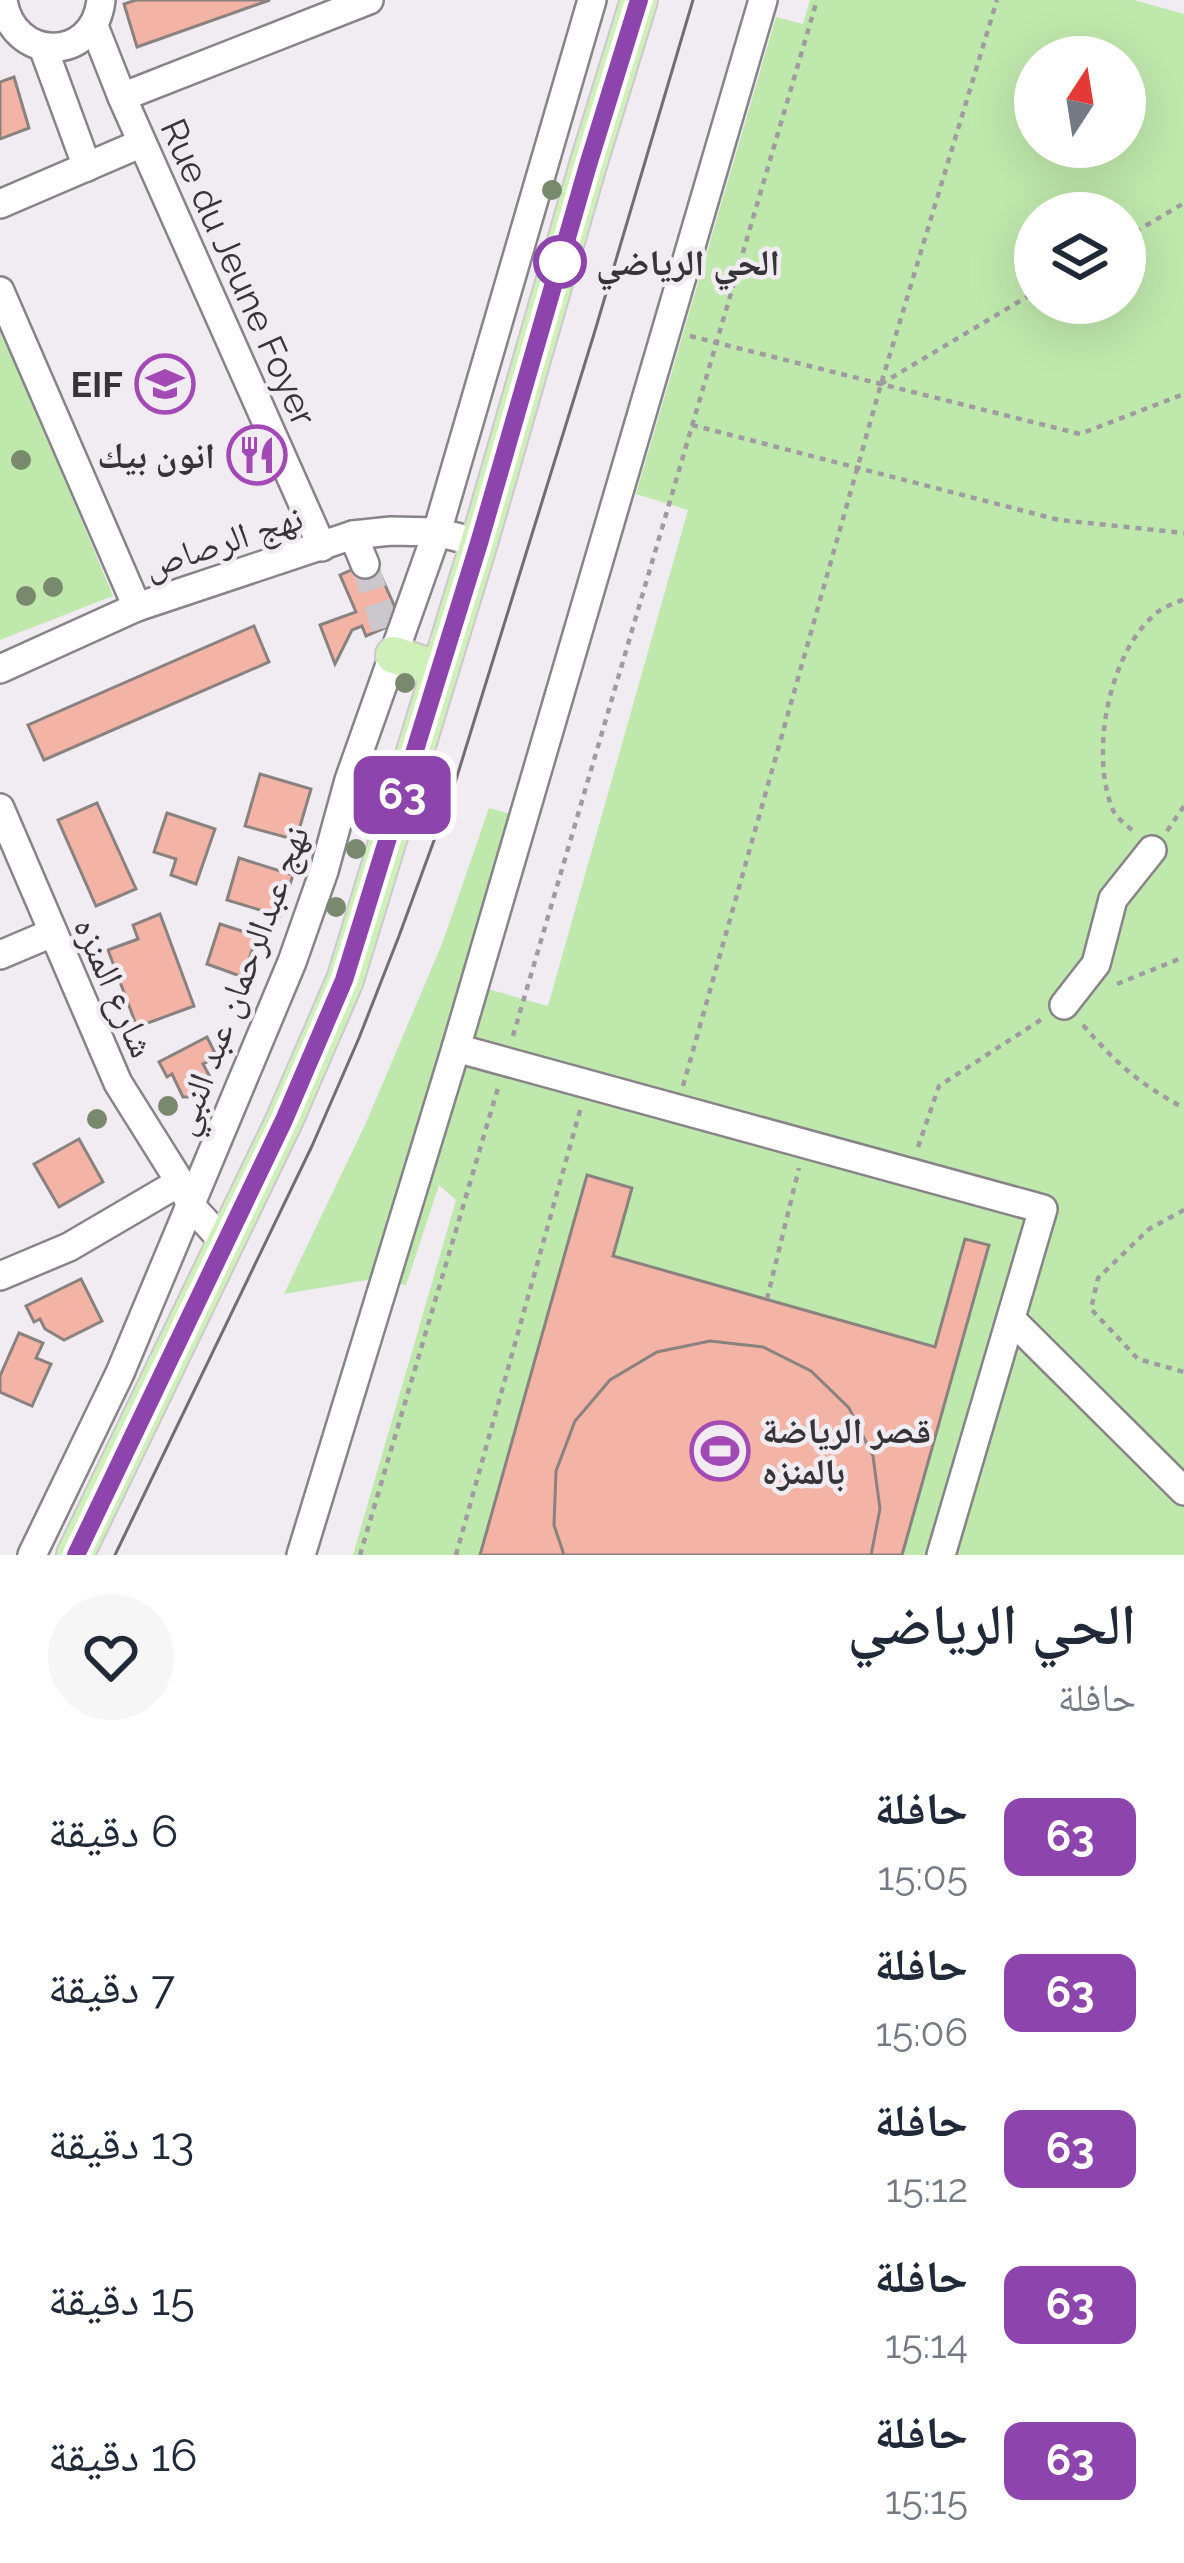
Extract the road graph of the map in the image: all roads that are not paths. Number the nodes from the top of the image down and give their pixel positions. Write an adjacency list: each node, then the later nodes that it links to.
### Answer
1 (369, 0): 8 (street)
2 (592, 0): 13 (street, نهج عبدالرحمان عبد النبي)
3 (640, 0): 15 (main road)
4 (763, 0): 27 (street)
5 (3, 9): 7 (street)
6 (97, 13): 7 (street); 8 (street, Rue du Jeune Foyer)
7 (43, 47): 10 (street)
8 (122, 97): 9 (street, Rue du Jeune Foyer)
9 (142, 143): 10 (street); 16 (street, Rue du Jeune Foyer)
10 (86, 167): 11 (street)
11 (0, 204)
12 (0, 291): 18 (street)
13 (437, 532): 14 (street, نهج الرصاص); 15 (street, نهج الرصاص); 19 (street, نهج عبدالرحمان عبد النبي)
14 (353, 536): 16 (street, نهج الرصاص); 17 (street)
15 (479, 543): 21 (main road)
16 (322, 547): 18 (street, نهج الرصاص)
17 (365, 564)
18 (137, 607): 20 (street, نهج الرصاص)
19 (390, 642): 21 (main road); 28 (street, نهج عبدالرحمان عبد النبي)
20 (0, 669)
21 (440, 670): 29 (main road)
22 (0, 808): 24 (street, شارع المنزه)
23 (1152, 850): 26 (street)
24 (52, 933): 25 (street); 28 (street, شارع المنزه)
25 (0, 955)
26 (1064, 1005)
27 (456, 1048): 31 (street); 35 (street)
28 (185, 1194): 29 (street, شارع المنزه); 30 (street); 33 (street, نهج عبدالرحمان عبد النبي)
29 (225, 1244): 34 (main road)
30 (0, 1276)
31 (1011, 1319): 32 (street); 36 (street)
32 (1184, 1491)
33 (32, 1555)
34 (76, 1555)
35 (301, 1555)
36 (941, 1555)

